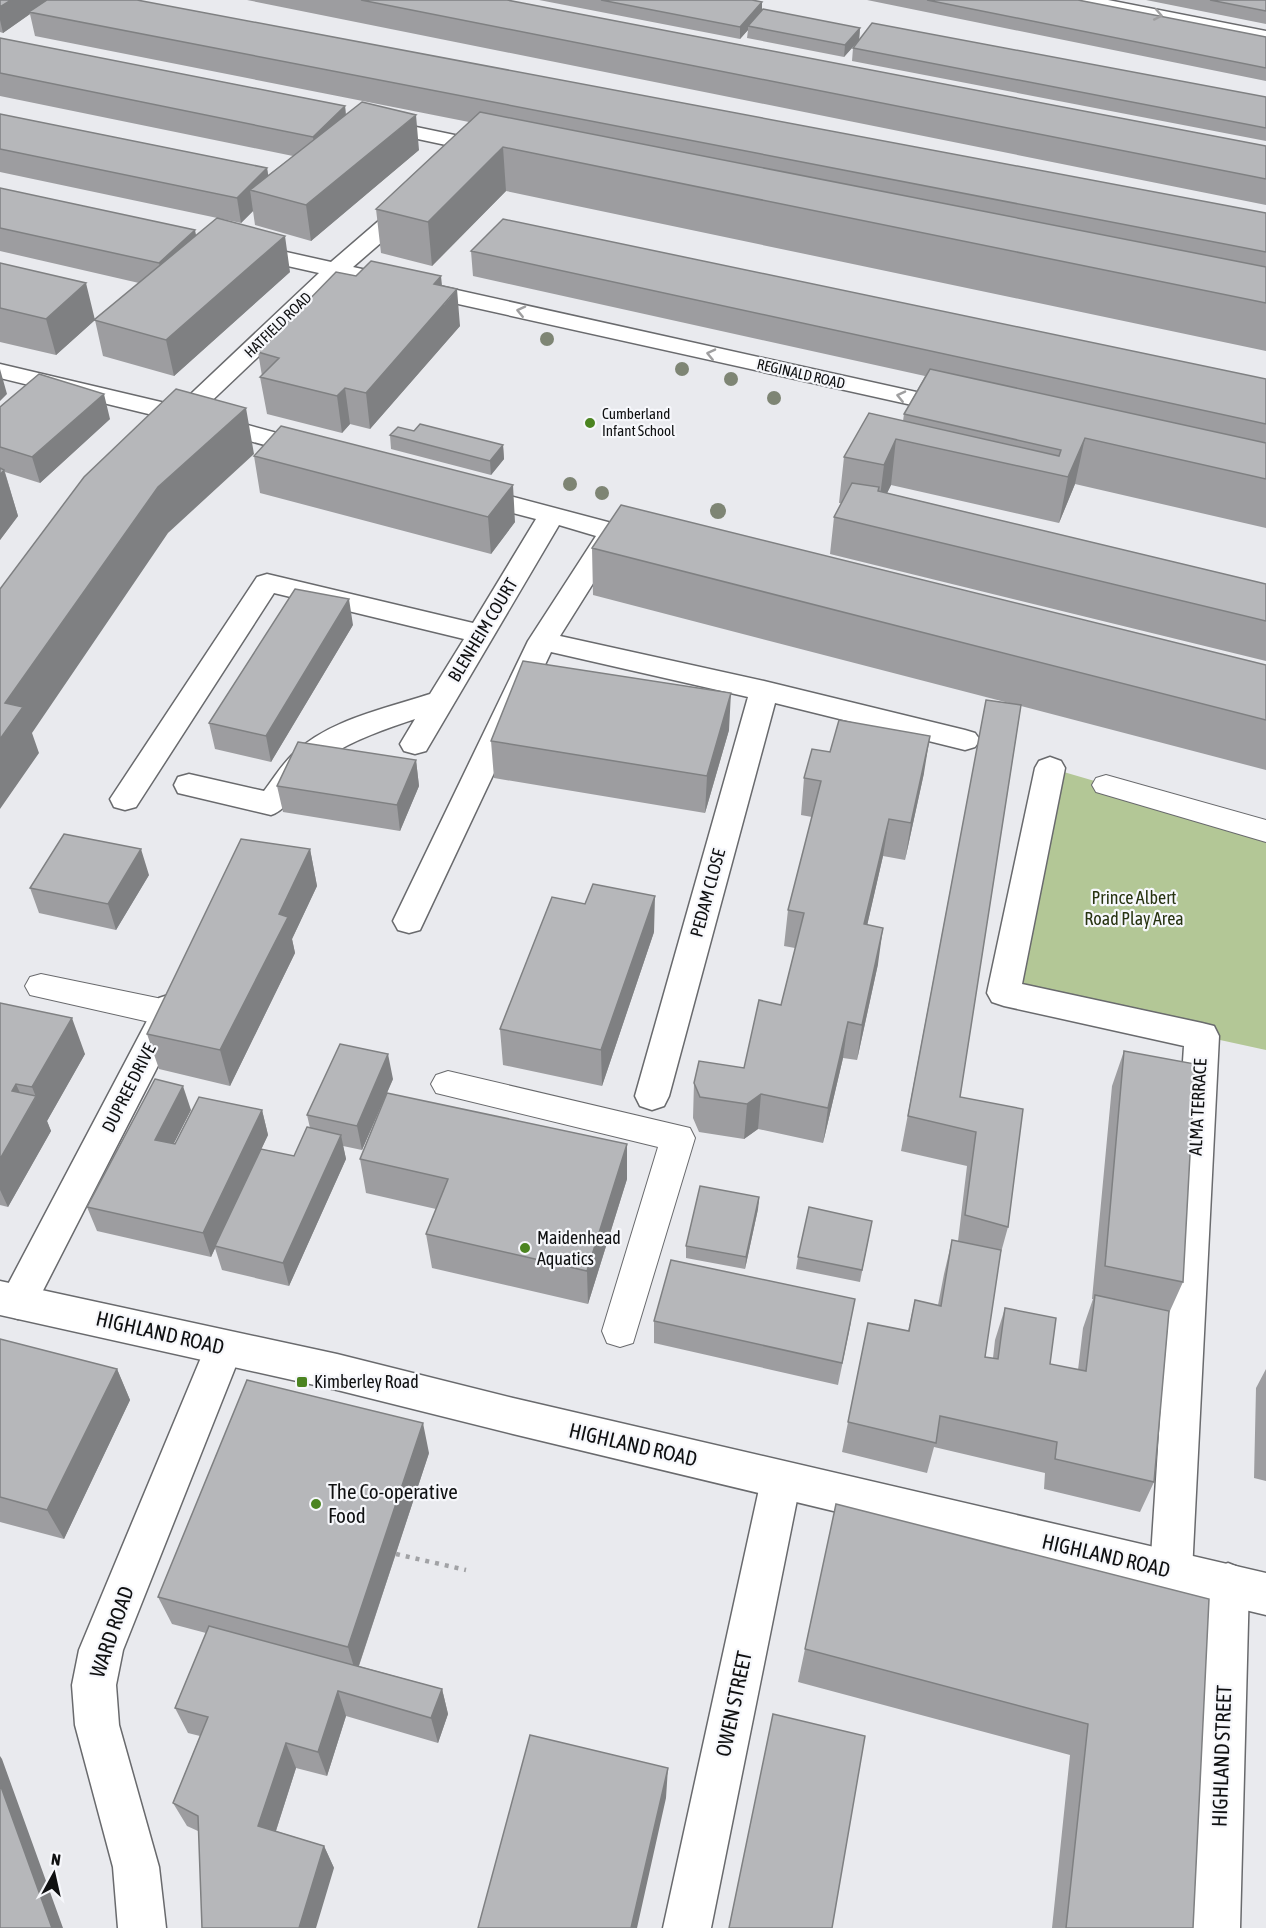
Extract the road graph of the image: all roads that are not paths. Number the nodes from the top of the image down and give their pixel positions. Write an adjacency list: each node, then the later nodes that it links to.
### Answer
1 (1080, 0): 2 (street, one-way to 2)
2 (1266, 37)
3 (351, 120): 4 (street)
4 (480, 146): 5 (street); 6 (street)
5 (515, 153)
6 (462, 162)
7 (426, 193): 9 (street, HATFIELD ROAD)
8 (220, 244): 9 (street, REGINALD ROAD)
9 (336, 270): 11 (street, REGINALD ROAD, one-way to 9); 12 (street, HATFIELD ROAD)
10 (0, 371): 12 (street)
11 (975, 412)
12 (183, 415): 13 (street, HATFIELD ROAD); 14 (street)
13 (151, 444)
14 (333, 456)
15 (448, 487): 16 (street)
16 (552, 515): 17 (street); 19 (street, BLENHEIM COURT)
17 (612, 532): 18 (street); 20 (street)
18 (669, 546)
19 (481, 634): 22 (street, BLENHEIM COURT); 28 (street)
20 (542, 640): 21 (street); 30 (street)
21 (764, 691): 23 (street); 34 (street, PEDAM CLOSE)
22 (441, 701): 24 (street, BLENHEIM COURT); 26 (street)
23 (965, 741)
24 (415, 744)
25 (1050, 768): 40 (street, ALMA TERRACE)
26 (189, 785)
27 (1106, 785): 29 (lane)
28 (125, 798)
29 (1266, 831)
30 (409, 921)
31 (41, 986): 32 (lane)
32 (175, 999): 36 (street, DUPREE DRIVE)
33 (448, 1084): 35 (lane)
34 (651, 1096): 35 (lane)
35 (642, 1130): 37 (lane)
36 (9, 1300): 38 (street, HIGHLAND ROAD)
37 (620, 1331)
38 (224, 1348): 39 (street, HIGHLAND ROAD); 42 (street, WARD ROAD)
39 (781, 1480): 40 (street, HIGHLAND ROAD); 43 (street, OWEN STREET)
40 (1171, 1572): 41 (street, HIGHLAND ROAD)
41 (1247, 1589): 44 (street, HIGHLAND STREET)
42 (142, 1928)
43 (687, 1928)
44 (1216, 1928)

